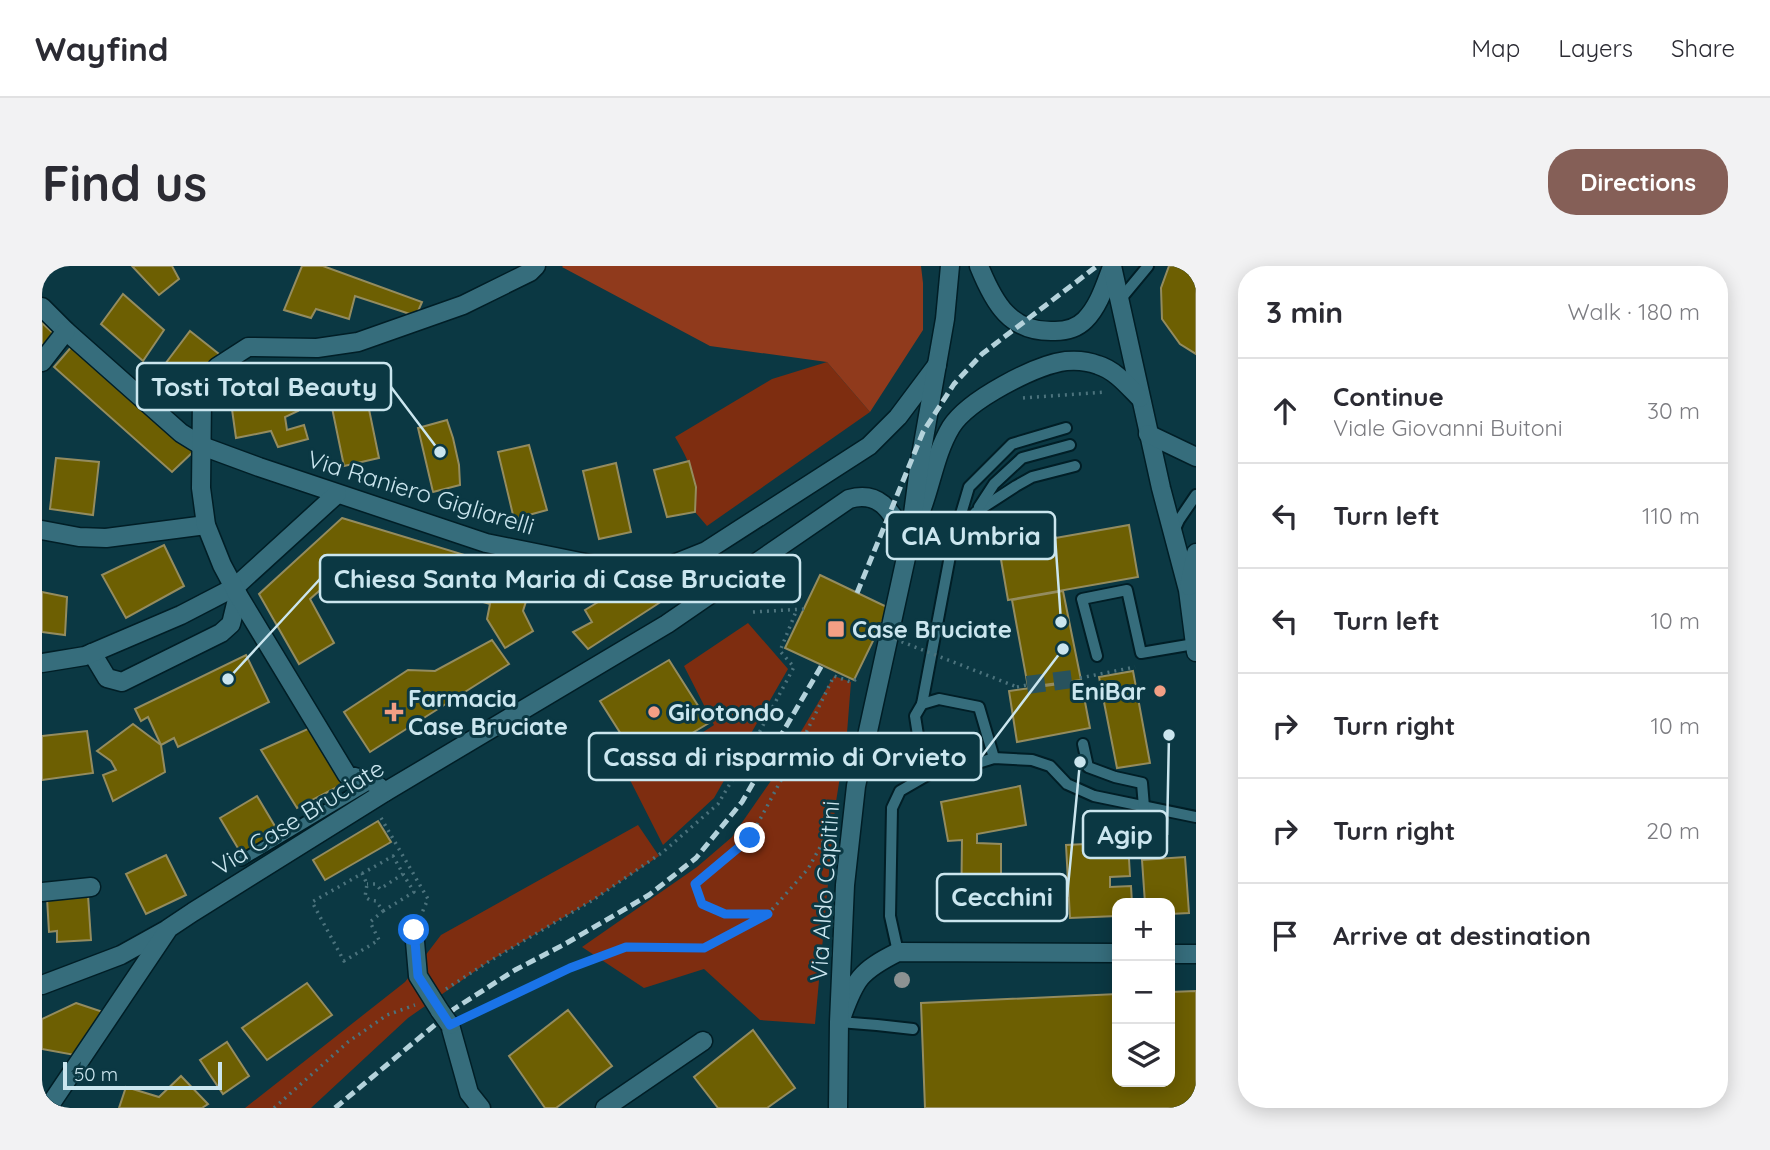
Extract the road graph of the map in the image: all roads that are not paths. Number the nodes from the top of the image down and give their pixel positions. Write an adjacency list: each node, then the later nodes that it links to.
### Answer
1 (536, 266): 14 (street)
2 (950, 266): 10 (street, Via Aldo Capitini)
3 (979, 266): 5 (street)
4 (1148, 266): 6 (lane)
5 (1112, 267): 6 (street)
6 (1119, 301): 11 (street)
7 (42, 307): 8 (street, Via Raniero Gigliarelli)
8 (66, 331): 9 (street); 14 (street, Via Raniero Gigliarelli)
9 (42, 362)
10 (937, 365): 18 (street, Via Raniero Gigliarelli); 25 (street, Via Aldo Capitini)
11 (1140, 398): 13 (street); 25 (street)
12 (1066, 428): 24 (lane)
13 (1148, 433): 16 (street); 23 (street)
14 (202, 446): 18 (street, Via Raniero Gigliarelli); 21 (street)
15 (1070, 446): 20 (lane)
16 (1196, 457)
17 (1075, 466): 20 (lane)
18 (337, 494): 28 (street)
19 (1196, 495): 23 (lane)
20 (976, 512): 24 (lane)
21 (206, 525): 22 (street); 28 (street)
22 (42, 530)
23 (1173, 534): 27 (street)
24 (953, 540): 33 (lane)
25 (909, 544): 37 (street, Via Case Bruciate); 50 (street, Via Aldo Capitini)
26 (1196, 553): 27 (street)
27 (1188, 590): 29 (street)
28 (237, 591): 30 (street); 30 (street); 37 (street)
29 (1195, 648): 31 (lane)
30 (92, 653): 32 (street)
31 (1097, 656)
32 (42, 663)
33 (922, 705): 35 (lane); 36 (lane)
34 (1083, 744): 38 (lane)
35 (995, 758): 36 (lane); 38 (lane)
36 (938, 769): 45 (lane)
37 (379, 787): 40 (lane); 43 (street, Via Case Bruciate)
38 (1144, 807): 39 (lane)
39 (1196, 817)
40 (242, 860)
41 (91, 887): 42 (street)
42 (42, 892)
43 (169, 928): 49 (street); 53 (street, Via Case Bruciate)
44 (414, 930): 54 (street)
45 (898, 952): 46 (street); 50 (street)
46 (1112, 953)
47 (1175, 954): 48 (street)
48 (1196, 954)
49 (42, 985)
50 (839, 1023): 51 (lane); 56 (street, Via Aldo Capitini)
51 (913, 1029)
52 (703, 1041): 55 (street)
53 (48, 1108)
54 (481, 1108)
55 (605, 1108)
56 (838, 1108)

